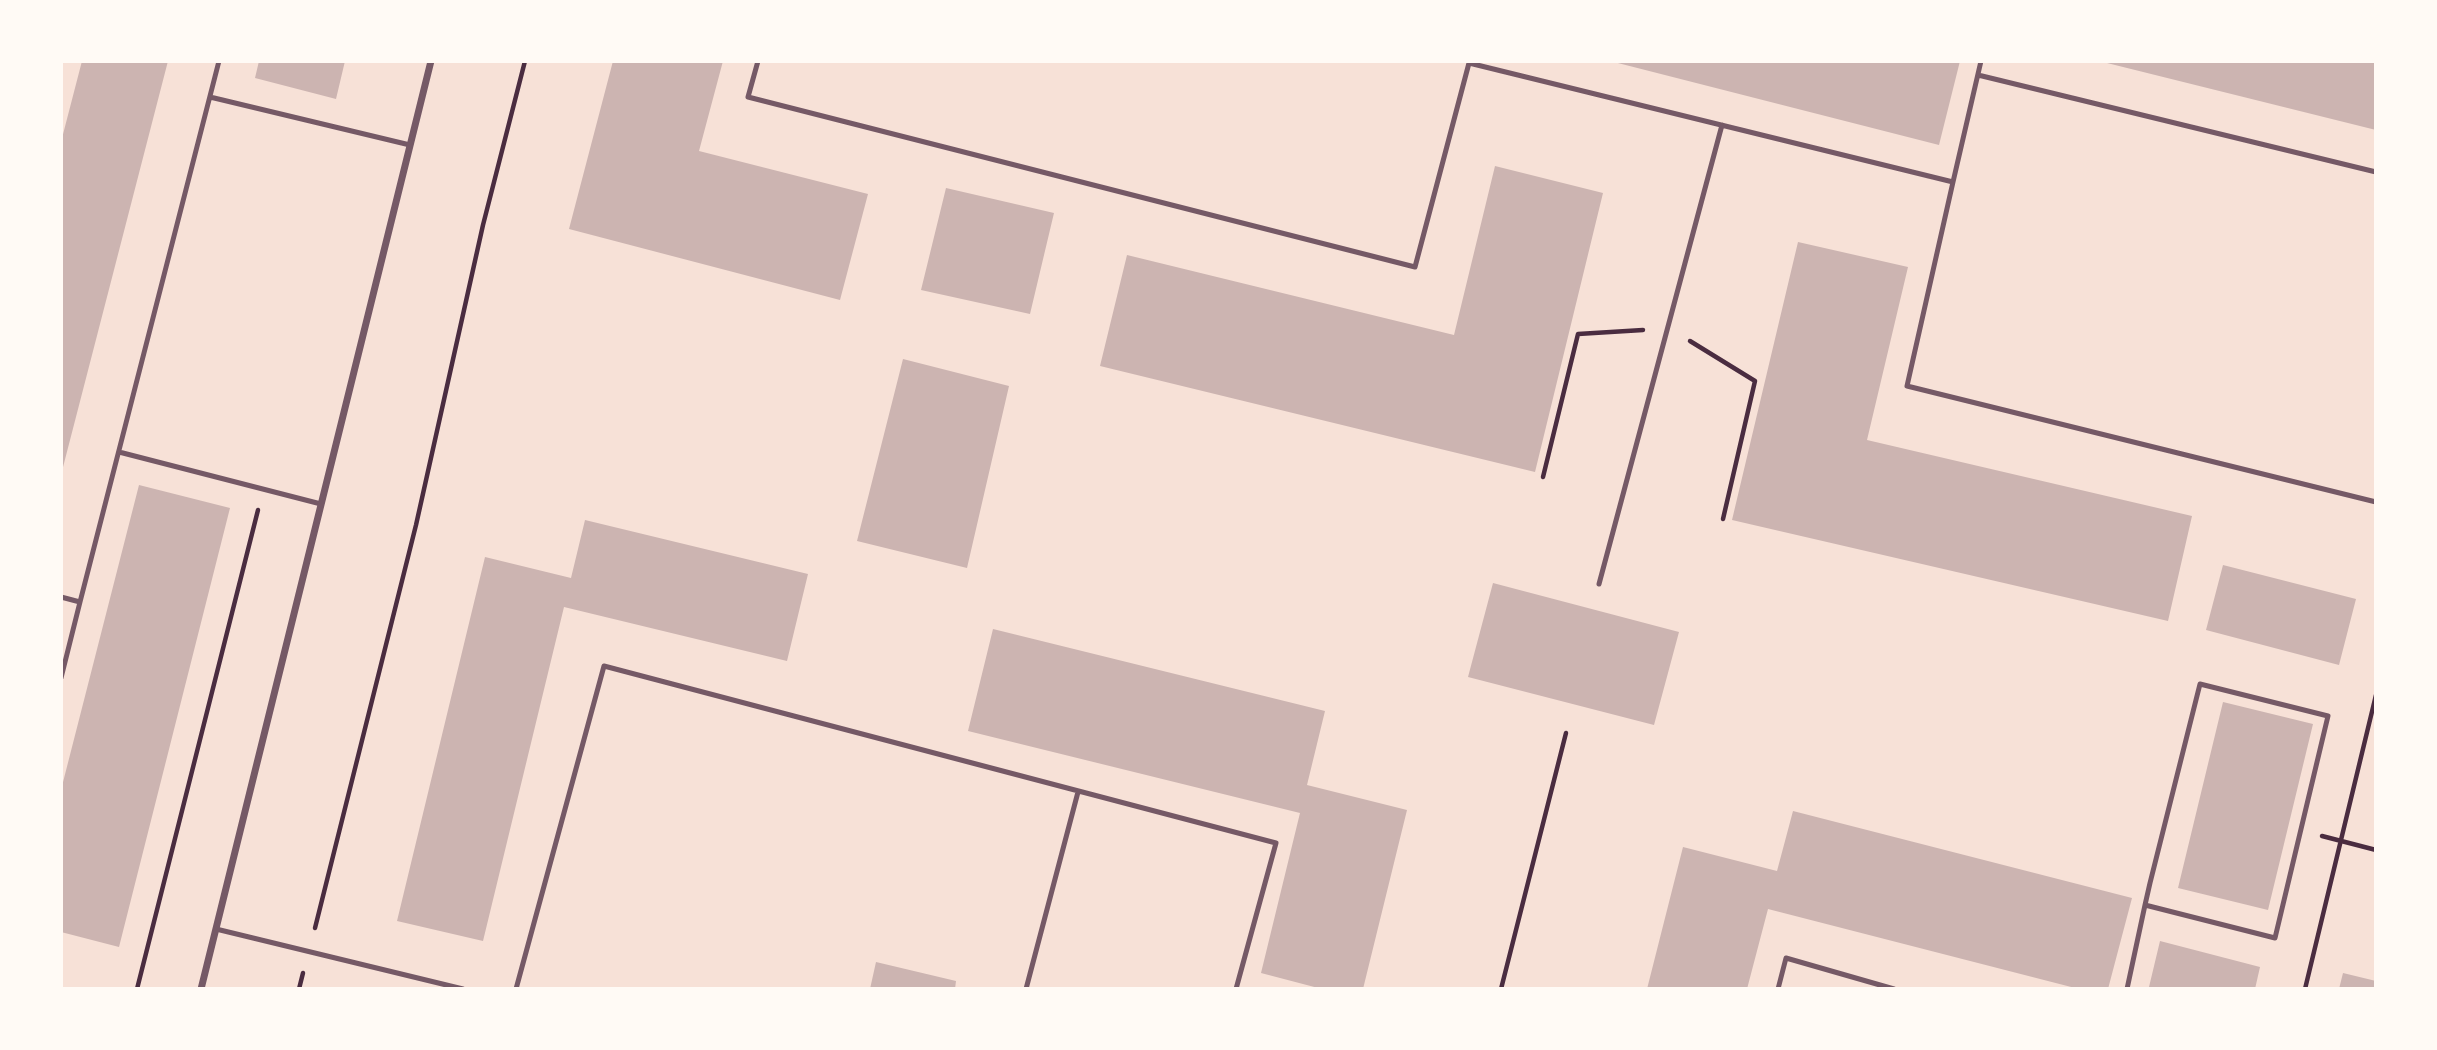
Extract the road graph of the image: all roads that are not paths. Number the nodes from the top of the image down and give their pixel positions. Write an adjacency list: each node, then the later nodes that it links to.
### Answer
1 (219, 61): 7 (lane)
2 (431, 61): 9 (street)
3 (758, 61): 5 (lane)
4 (1981, 61): 6 (lane)
5 (1469, 62): 8 (lane)
6 (1978, 75): 10 (lane); 11 (lane)
7 (210, 97): 9 (lane); 12 (lane)
8 (1722, 125): 11 (lane); 15 (lane)
9 (410, 145): 14 (street)
10 (2376, 172)
11 (1953, 182): 13 (lane)
12 (118, 452): 14 (lane); 17 (lane)
13 (2376, 502)
14 (321, 503): 21 (street)
15 (1599, 584)
16 (61, 597): 17 (lane)
17 (80, 601): 18 (lane)
18 (61, 678)
19 (1078, 792): 24 (lane); 25 (lane); 26 (lane)
20 (2145, 905): 20 (lane); 29 (lane)
21 (216, 929): 22 (street); 23 (lane)
22 (201, 989)
23 (463, 989)
24 (516, 989)
25 (1026, 989)
26 (1236, 989)
27 (1778, 989): 28 (lane)
28 (1894, 989)
29 (2127, 989)

